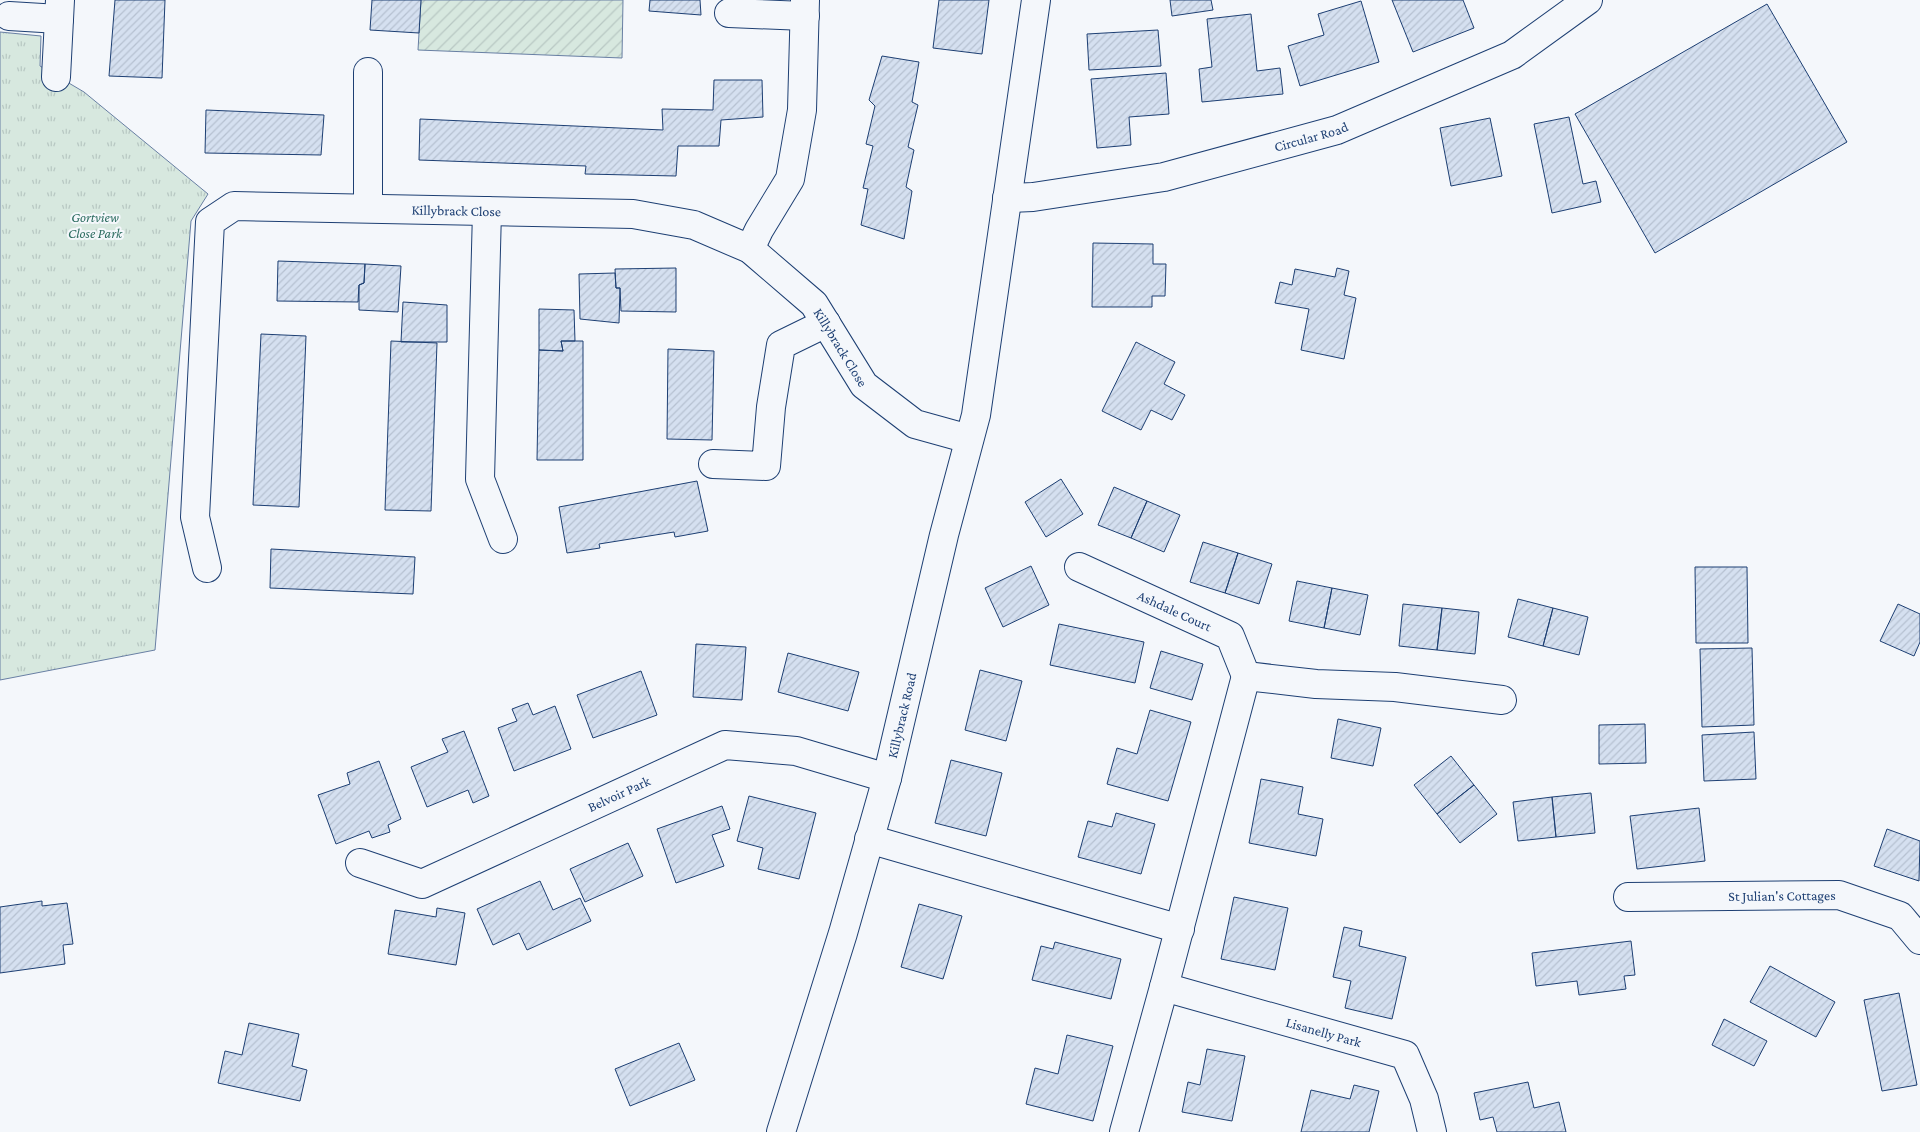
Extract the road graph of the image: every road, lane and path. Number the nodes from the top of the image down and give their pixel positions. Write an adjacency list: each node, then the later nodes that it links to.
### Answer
1 (1036, 0): 9 (street, Killybrack Road)
2 (1588, 0): 9 (street, Circular Road)
3 (805, 8): 5 (street); 12 (street)
4 (59, 9): 6 (street); 8 (street)
5 (729, 12)
6 (9, 16)
7 (368, 72): 10 (street)
8 (56, 78)
9 (1007, 198): 14 (street, Killybrack Road)
10 (368, 208): 11 (street, Killybrack Close); 18 (street, Killybrack Close)
11 (487, 211): 12 (street, Killybrack Close); 16 (street)
12 (750, 249): 13 (street, Killybrack Close)
13 (826, 323): 14 (street, Killybrack Close); 15 (street)
14 (969, 439): 21 (street, Killybrack Road)
15 (713, 464)
16 (503, 539)
17 (1078, 567): 19 (street, Ashdale Court)
18 (207, 568)
19 (1246, 676): 20 (street); 25 (street)
20 (1502, 700)
21 (887, 778): 22 (street, Killybrack Road); 23 (street, Belvoir Park)
22 (869, 839): 25 (street); 28 (street, Killybrack Road)
23 (360, 863)
24 (1628, 897): 26 (street, St Julian's Cottages)
25 (1180, 929): 27 (street)
26 (1920, 940)
27 (1164, 987): 29 (street); 30 (street, Lisanelly Park)
28 (781, 1132)
29 (1124, 1132)
30 (1432, 1132)

